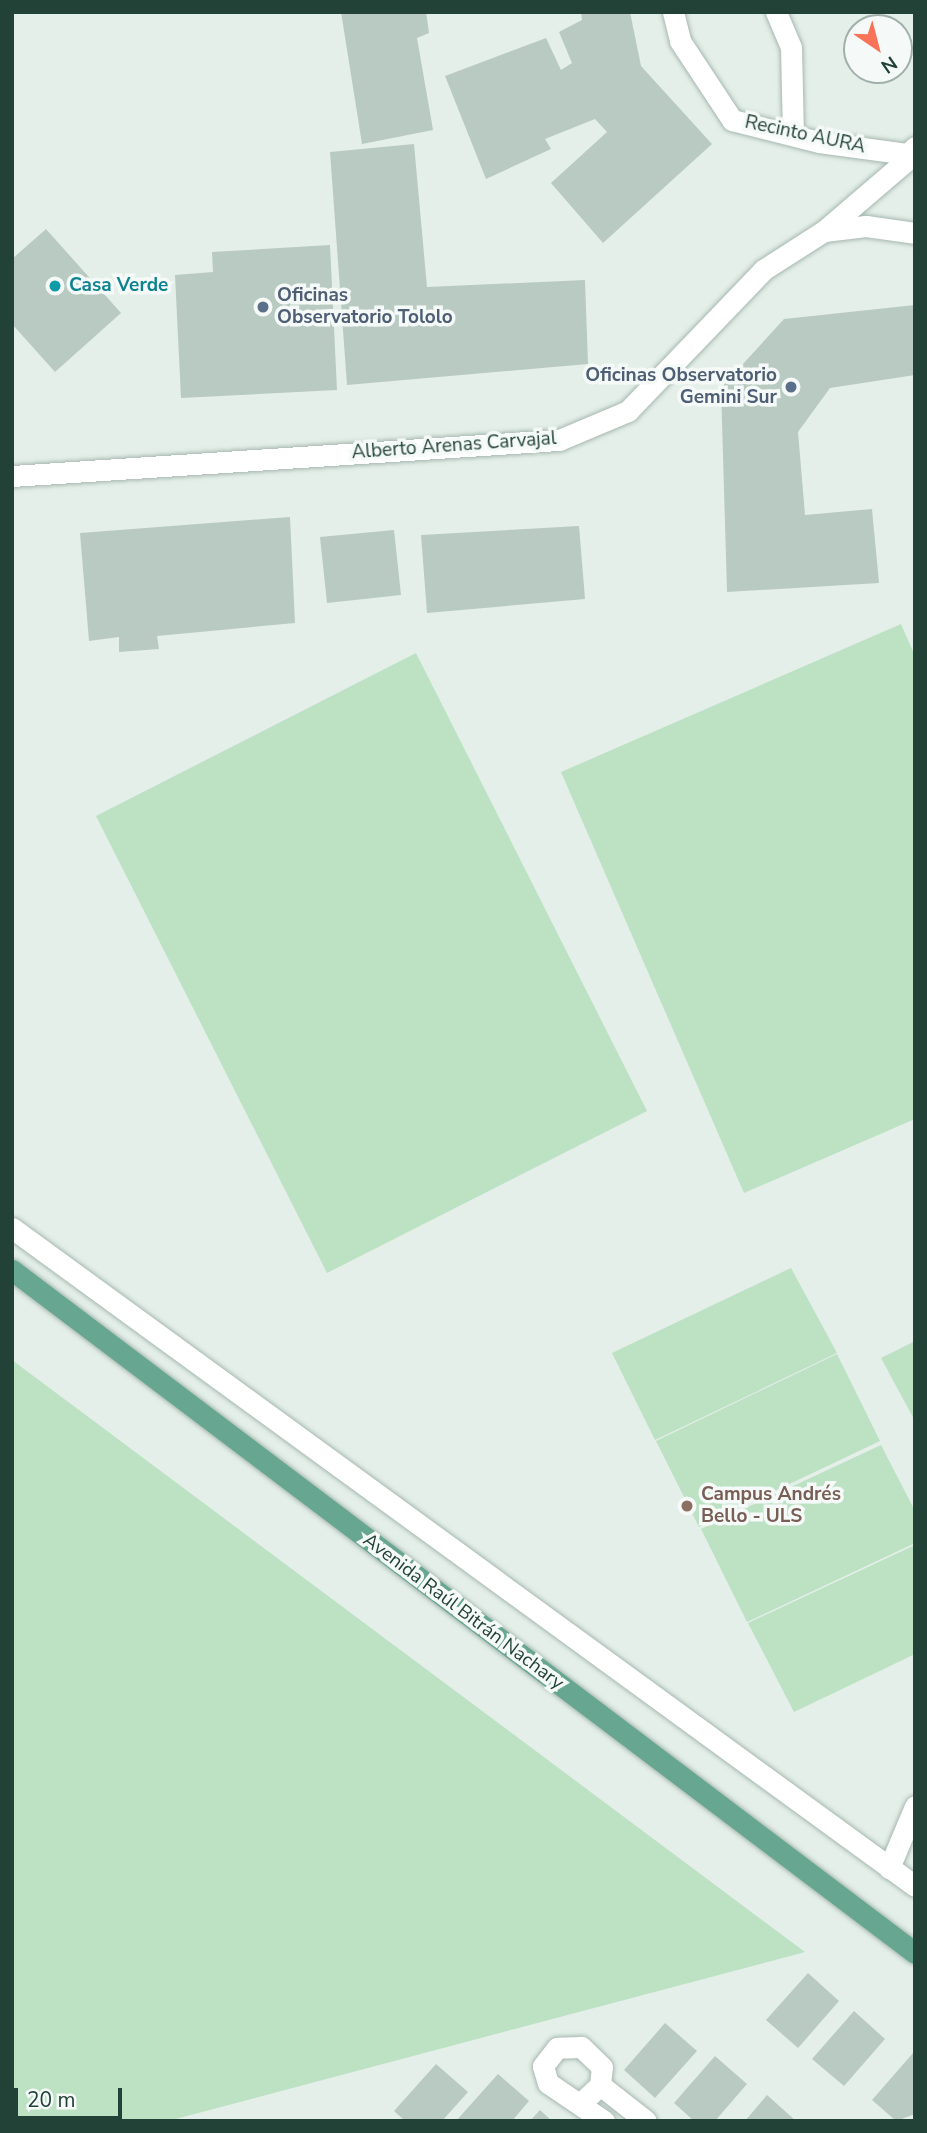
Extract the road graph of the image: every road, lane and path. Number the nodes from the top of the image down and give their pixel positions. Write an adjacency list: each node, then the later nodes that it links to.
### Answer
1 (673, 12): 3 (street, Recinto AURA)
2 (776, 12): 3 (street)
3 (793, 135): 4 (street, Recinto AURA)
4 (912, 151): 5 (street, Alberto Arenas Carvajal)
5 (824, 230): 6 (street); 7 (street, Alberto Arenas Carvajal)
6 (915, 233)
7 (12, 476)
8 (12, 1228): 11 (street)
9 (12, 1269): 13 (main road, Avenida Raúl Bitrán Nachary)
10 (915, 1806): 11 (street)
11 (889, 1867): 12 (street)
12 (915, 1886)
13 (915, 1953)
14 (600, 2085): 15 (street); 15 (street); 17 (street)
15 (581, 2103): 16 (street)
16 (604, 2121)
17 (646, 2121)

